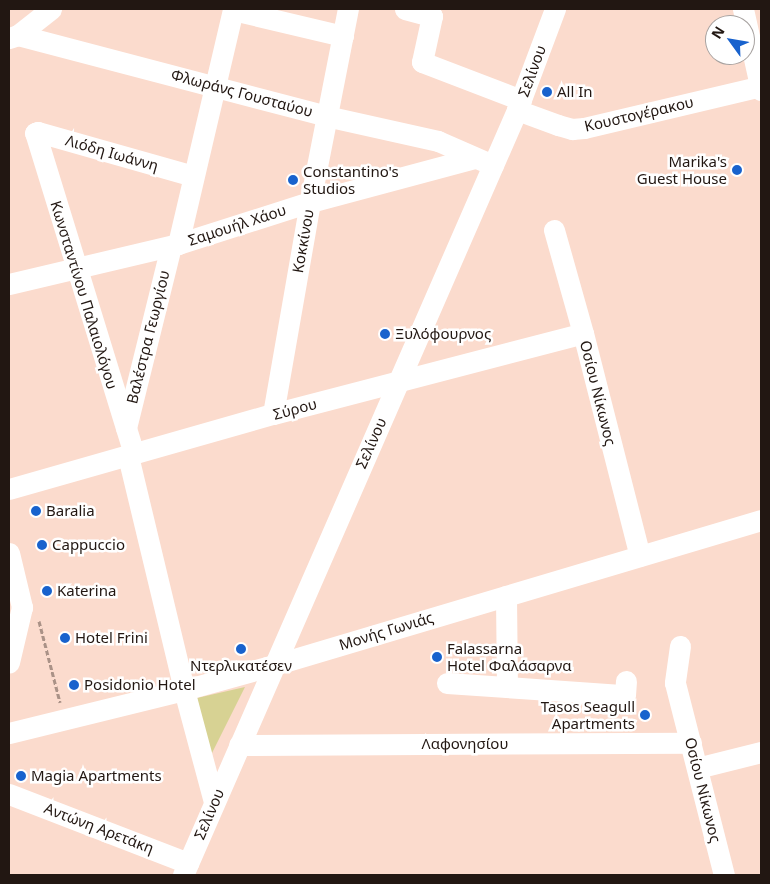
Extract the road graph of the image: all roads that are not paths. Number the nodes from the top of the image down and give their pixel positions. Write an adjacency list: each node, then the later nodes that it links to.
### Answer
1 (51, 9): 8 (street)
2 (233, 9): 7 (street); 9 (street, Βαλέστρα Γεωργίου)
3 (348, 9): 7 (street, Κοκκίνου)
4 (405, 9): 11 (street, Κουστογέρακου)
5 (555, 9): 11 (street, Σελίνου)
6 (743, 9): 10 (street)
7 (343, 36): 12 (street, Κοκκίνου)
8 (13, 37): 9 (street, Φλωράνς Γουσταύου)
9 (214, 85): 12 (street, Φλωράνς Γουσταύου); 15 (street, Βαλέστρα Γεωργίου)
10 (761, 88): 11 (street, Κουστογέρακου)
11 (519, 105): 14 (street, Σελίνου)
12 (326, 116): 14 (street, Φλωράνς Γουσταύου); 16 (street, Κοκκίνου)
13 (34, 136): 15 (street, Λιόδη Ιωάννη); 19 (street, Κωνσταντίνου Παλαιολόγου)
14 (484, 162): 16 (street, Σαμουήλ Χάου); 22 (street, Σελίνου)
15 (193, 176): 18 (street, Βαλέστρα Γεωργίου)
16 (310, 202): 18 (street, Σαμουήλ Χάου); 23 (street, Κοκκίνου)
17 (554, 230): 21 (street, Οσίου Νίκωνος)
18 (175, 245): 19 (street, Σαμουήλ Χάου); 24 (street, Βαλέστρα Γεωργίου)
19 (76, 269): 20 (street, Σαμουήλ Χάου); 24 (street, Κωνσταντίνου Παλαιολόγου)
20 (9, 284)
21 (583, 333): 22 (street, Σύρου); 29 (street, Οσίου Νίκωνος)
22 (398, 382): 23 (street, Σύρου); 33 (street, Σελίνου)
23 (272, 414): 25 (street, Σύρου)
24 (126, 428): 25 (street, Κωνσταντίνου Παλαιολόγου)
25 (131, 455): 26 (street, Σύρου); 37 (street, Κωνσταντίνου Παλαιολόγου)
26 (9, 489)
27 (761, 520): 29 (street, Μονής Γωνιάς)
28 (9, 553): 32 (street)
29 (640, 556): 30 (street, Μονής Γωνιάς)
30 (506, 596): 33 (street, Μονής Γωνιάς); 36 (street)
31 (680, 646): 39 (street, Οσίου Νίκωνος)
32 (9, 662)
33 (274, 665): 37 (street, Μονής Γωνιάς); 40 (street, Σελίνου)
34 (626, 681): 36 (street)
35 (447, 683): 36 (street)
36 (507, 687)
37 (184, 690): 38 (street, Μονής Γωνιάς); 44 (street, Κωνσταντίνου Παλαιολόγου)
38 (9, 733)
39 (691, 743): 40 (street, Λαφονησίου); 42 (street, Οσίου Νίκωνος)
40 (239, 745): 44 (street, Σελίνου)
41 (761, 752): 42 (street)
42 (697, 768): 46 (street, Οσίου Νίκωνος)
43 (9, 794): 45 (street, Αντώνη Αρετάκη)
44 (214, 802): 45 (street, Σελίνου)
45 (186, 869)
46 (724, 875)

